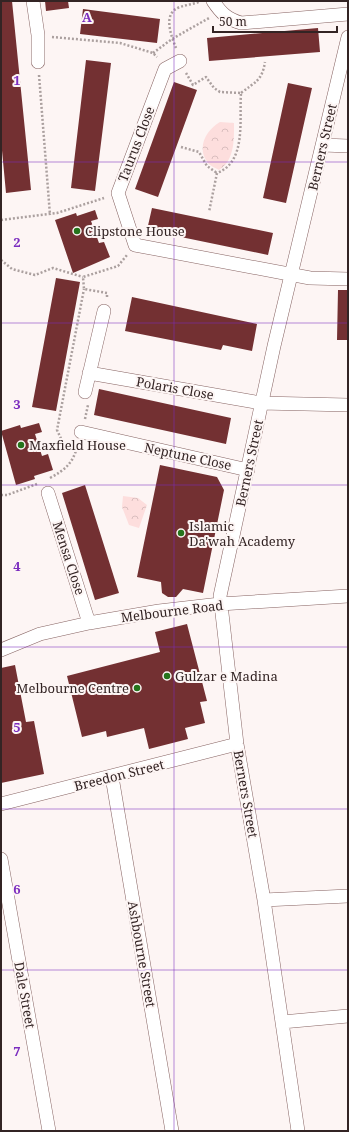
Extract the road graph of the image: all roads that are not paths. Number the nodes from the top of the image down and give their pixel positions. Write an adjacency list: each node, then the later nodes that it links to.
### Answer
1 (33, 1): 6 (street)
2 (217, 6): 3 (street)
3 (348, 14)
4 (348, 37): 7 (street, Berners Street)
5 (180, 61): 9 (street, Taurus Close)
6 (38, 62)
7 (323, 145): 8 (street); 9 (street, Berners Street)
8 (348, 146)
9 (292, 274): 10 (street); 14 (street, Berners Street)
10 (348, 279)
11 (104, 311): 12 (street)
12 (89, 374): 13 (street); 14 (street, Polaris Close)
13 (85, 392)
14 (261, 403): 15 (street, Polaris Close); 17 (street, Berners Street)
15 (348, 405)
16 (81, 432): 17 (street, Neptune Close)
17 (248, 470): 20 (street, Berners Street)
18 (46, 487): 21 (street, Mensa Close)
19 (348, 600): 20 (street, Melbourne Road)
20 (220, 604): 21 (street, Melbourne Road); 23 (street, Berners Street)
21 (89, 623): 22 (street, Melbourne Road)
22 (1, 650)
23 (237, 744): 24 (street, Breedon Street); 28 (street, Berners Street)
24 (112, 777): 25 (street, Breedon Street); 32 (street, Ashbourne Street)
25 (1, 804)
26 (1, 859): 31 (street, Dale Street)
27 (348, 896): 28 (street)
28 (264, 900): 30 (street, Berners Street)
29 (348, 1016): 30 (street)
30 (282, 1022): 33 (street, Berners Street)
31 (49, 1131)
32 (172, 1131)
33 (298, 1131)

